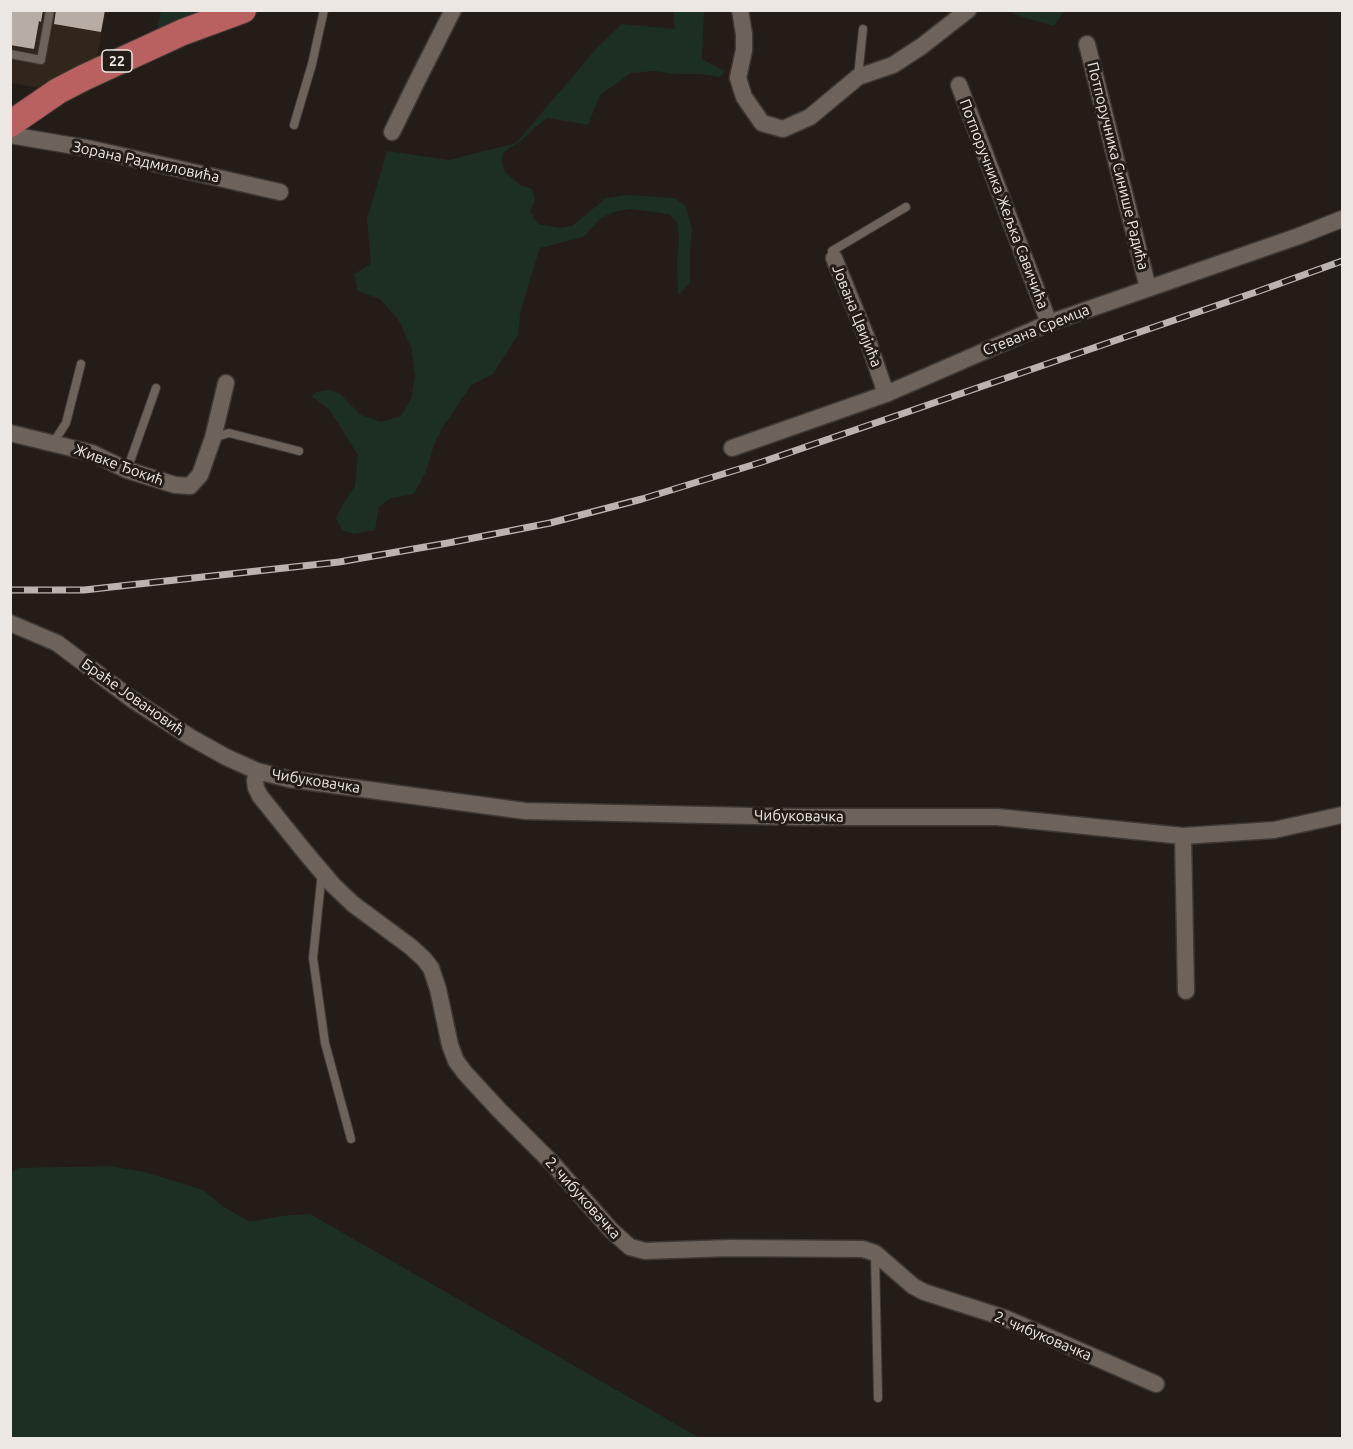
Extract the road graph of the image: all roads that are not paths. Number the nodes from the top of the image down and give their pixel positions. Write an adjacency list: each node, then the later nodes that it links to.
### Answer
1 (50, 10): 11 (lane)
2 (219, 10): 9 (main road)
3 (243, 10): 9 (main road, 22)
4 (324, 10): 15 (lane)
5 (453, 10): 16 (street)
6 (740, 10): 12 (street)
7 (968, 10): 12 (street)
8 (864, 29): 12 (lane)
9 (183, 32): 14 (main road, 22)
10 (1087, 44): 22 (street, Потпоручника Синише Радића)
11 (10, 54)
12 (858, 77)
13 (959, 85): 23 (street, Потпоручника Жељка Савичића)
14 (10, 124)
15 (294, 125)
16 (392, 132)
17 (10, 135): 18 (street, Зорана Радмиловића)
18 (280, 192)
19 (906, 207): 21 (lane, Јована Цвијића)
20 (1342, 219): 22 (street, Стевана Сремца)
21 (834, 258): 27 (street, Јована Цвијића)
22 (1148, 288): 23 (street, Стевана Сремца)
23 (1049, 323): 27 (street, Стевана Сремца)
24 (81, 364): 30 (lane)
25 (226, 383): 29 (street, Живке Ђокић)
26 (156, 388): 33 (lane)
27 (886, 394): 31 (street, Стевана Сремца)
28 (10, 433): 30 (street, Живке Ђокић)
29 (213, 438): 32 (lane); 33 (street, Живке Ђокић)
30 (53, 443): 33 (street, Живке Ђокић)
31 (732, 448)
32 (299, 451)
33 (128, 470)
34 (10, 623): 35 (street, Браће Јовановић)
35 (256, 771): 37 (street, Чибуковачка); 38 (street, 2. чибуковачка)
36 (1342, 815): 37 (street, Чибуковачка)
37 (1183, 836): 39 (street)
38 (322, 872): 40 (lane); 41 (street, 2. чибуковачка)
39 (1186, 991)
40 (351, 1139)
41 (875, 1253): 42 (street, 2. чибуковачка); 43 (lane)
42 (1156, 1384)
43 (878, 1398)

